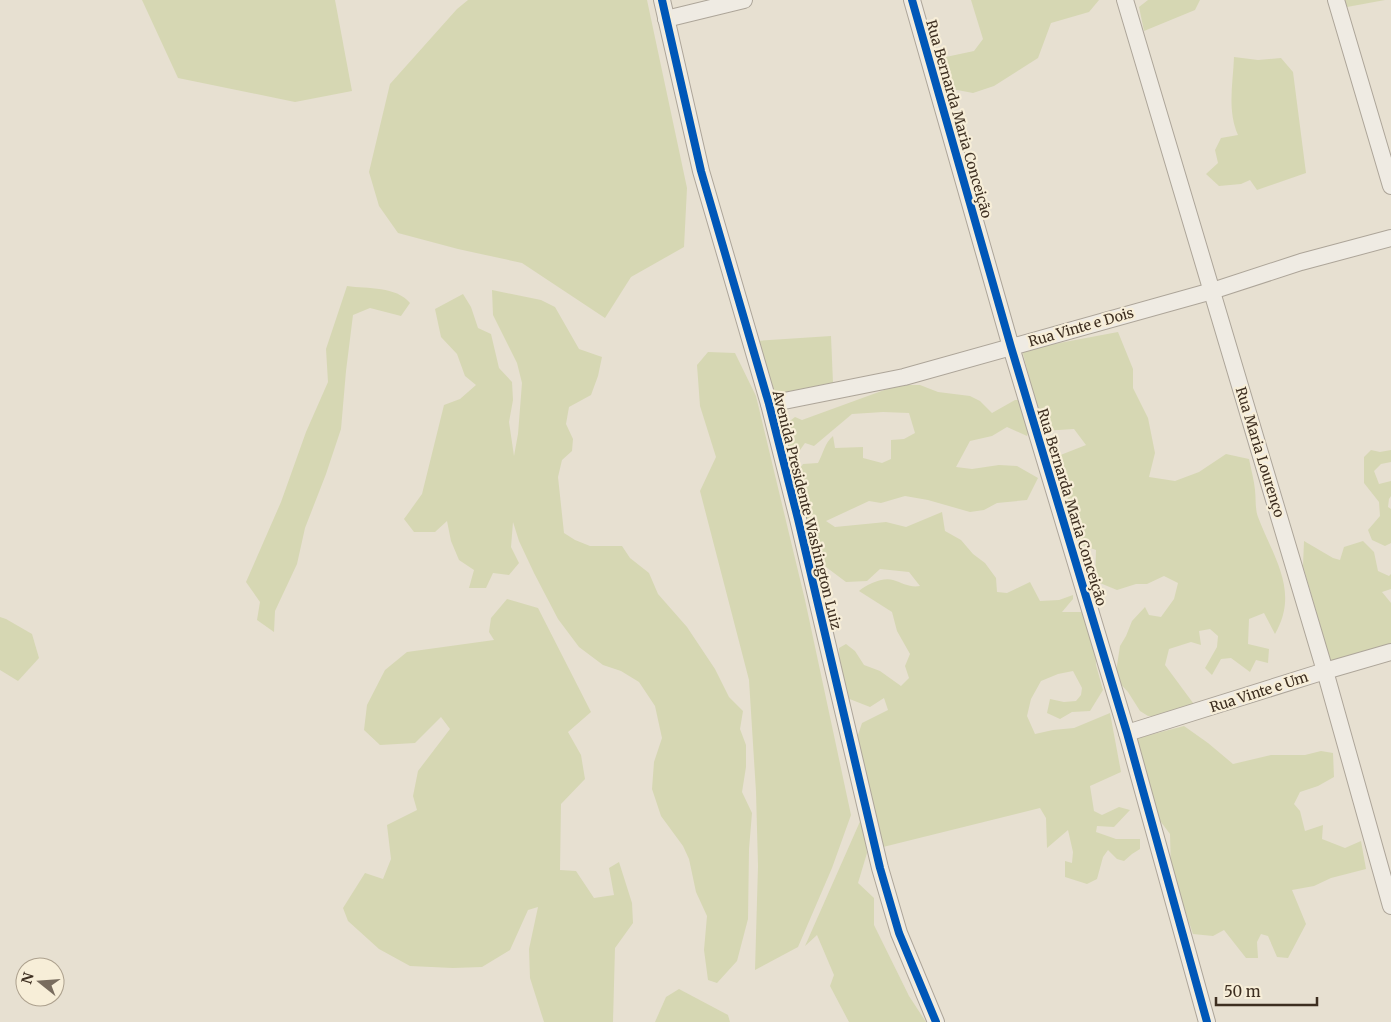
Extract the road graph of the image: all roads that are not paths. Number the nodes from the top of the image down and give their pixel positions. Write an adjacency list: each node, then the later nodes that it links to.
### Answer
1 (662, 0): 6 (street, Avenida Presidente Washington Luiz)
2 (744, 0): 6 (street)
3 (912, 0): 10 (street, Rua Bernarda Maria Conceição)
4 (1125, 0): 9 (street, Rua Maria Lourenço)
5 (1336, 0): 7 (street)
6 (666, 19): 11 (street, Avenida Presidente Washington Luiz)
7 (1391, 186)
8 (1391, 238): 9 (street, Rua Vinte e Dois)
9 (1212, 291): 10 (street, Rua Vinte e Dois); 13 (street, Rua Maria Lourenço)
10 (1011, 347): 11 (street, Rua Vinte e Dois); 14 (street, Rua Bernarda Maria Conceição)
11 (769, 404): 16 (street, Avenida Presidente Washington Luiz)
12 (1391, 652): 13 (street, Rua Vinte e Um)
13 (1325, 671): 14 (street, Rua Vinte e Um); 15 (street, Rua Maria Lourenço)
14 (1127, 733): 17 (street, Rua Bernarda Maria Conceição)
15 (1391, 906)
16 (936, 1022)
17 (1207, 1022)

